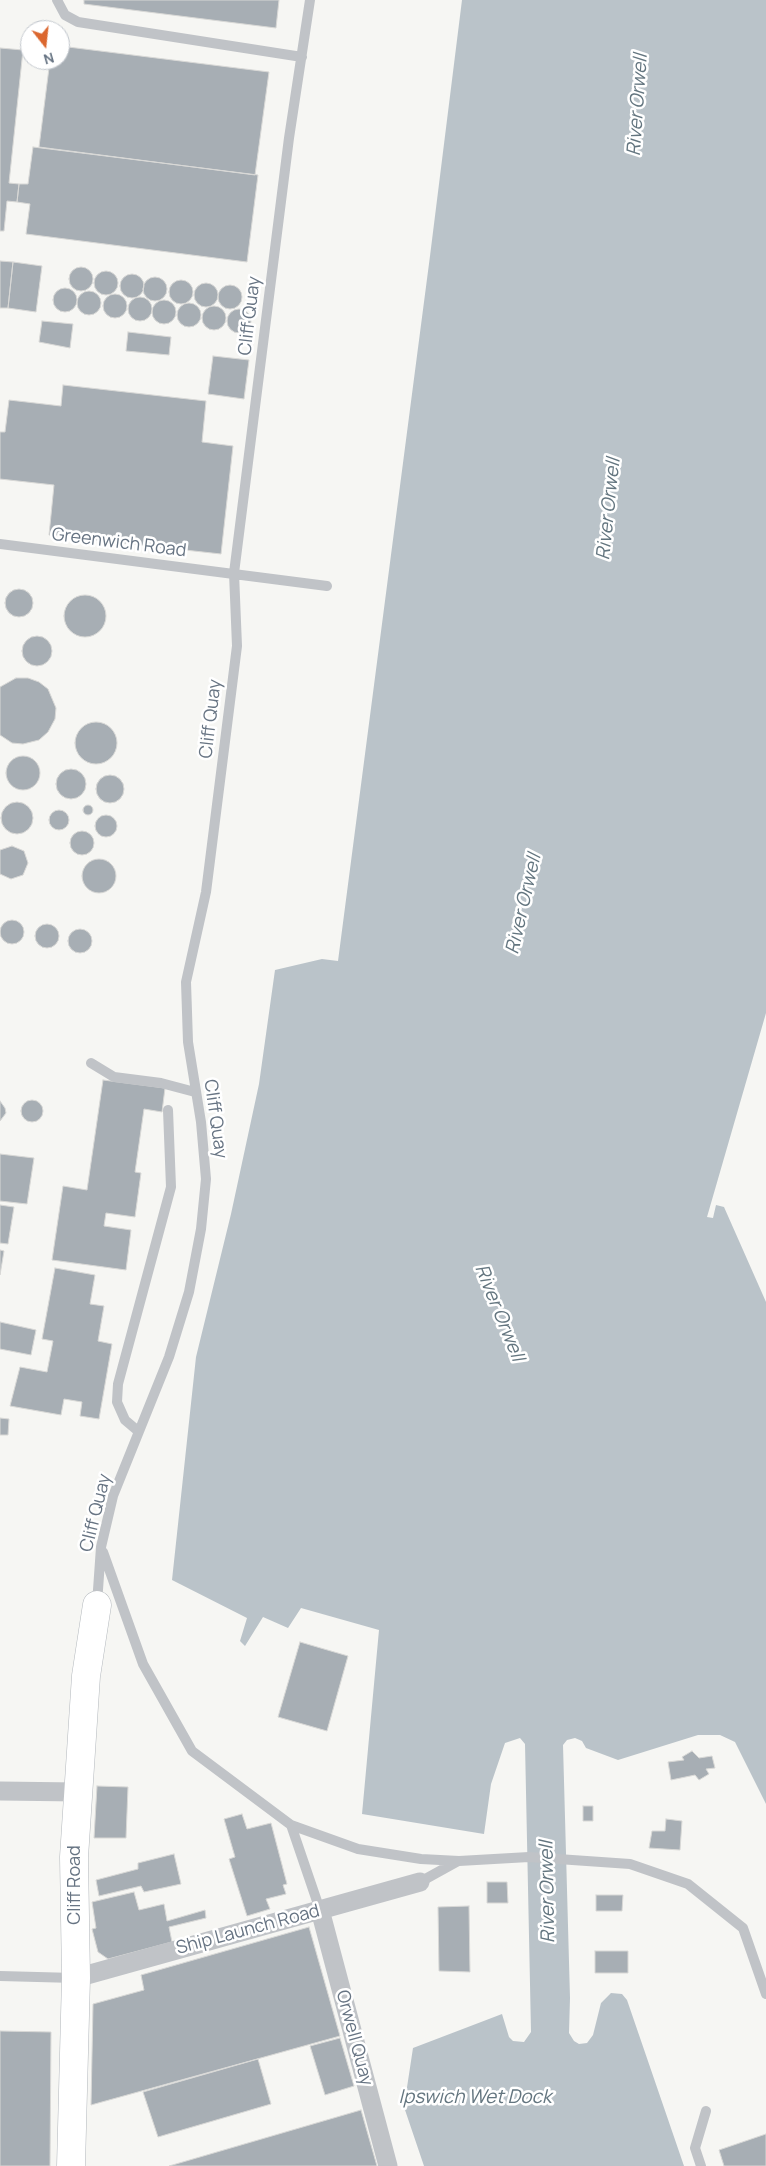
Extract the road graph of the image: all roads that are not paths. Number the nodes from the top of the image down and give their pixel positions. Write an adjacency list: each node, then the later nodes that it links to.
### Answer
1 (57, 0): 3 (lane)
2 (310, 0): 3 (lane, Cliff Quay)
3 (302, 57): 5 (lane, Cliff Quay)
4 (0, 544): 5 (lane, Greenwich Road)
5 (234, 573): 6 (lane, Greenwich Road); 8 (lane, Cliff Quay)
6 (328, 586)
7 (91, 1063): 8 (lane)
8 (194, 1092): 10 (lane, Cliff Quay)
9 (168, 1110): 10 (lane)
10 (138, 1431): 11 (lane, Cliff Quay)
11 (101, 1547): 12 (lane, Cliff Quay); 15 (lane)
12 (97, 1605): 14 (main road, Cliff Road)
13 (0, 1791): 14 (street)
14 (78, 1792): 20 (main road, Cliff Road)
15 (291, 1826): 16 (lane); 18 (lane)
16 (459, 1861): 17 (lane); 21 (lane)
17 (420, 1882): 18 (street, Ship Launch Road)
18 (320, 1910): 20 (street, Ship Launch Road); 24 (street, Orwell Quay)
19 (0, 1976): 20 (lane)
20 (76, 1978): 23 (main road, Cliff Road)
21 (766, 1994)
22 (706, 2111): 25 (lane)
23 (71, 2166)
24 (388, 2166)
25 (701, 2166)

